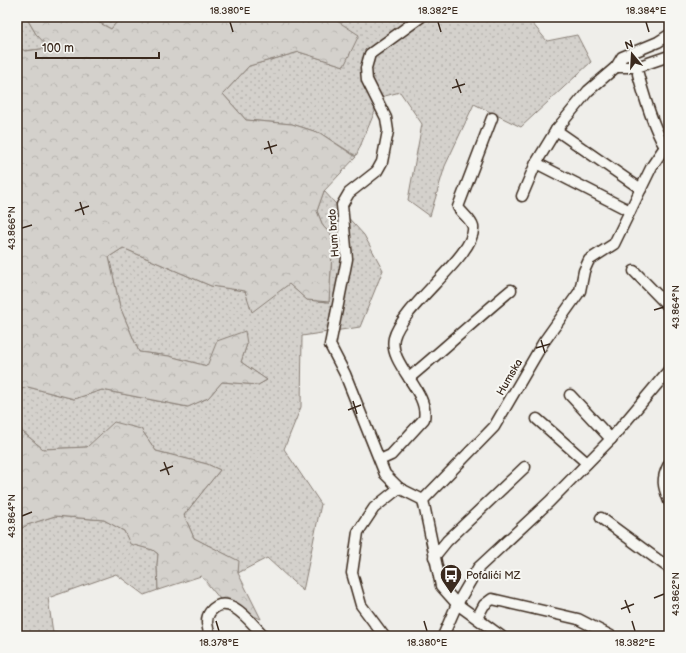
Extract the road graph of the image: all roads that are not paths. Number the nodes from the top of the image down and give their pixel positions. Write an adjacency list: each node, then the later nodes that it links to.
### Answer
1 (420, 17): 21 (street, Hum brdo)
2 (669, 34): 4 (street)
3 (669, 56): 4 (street)
4 (616, 67): 7 (street)
5 (638, 74): 8 (street)
6 (492, 118): 17 (street)
7 (556, 130): 9 (street); 10 (street)
8 (668, 147): 10 (street, Humska)
9 (536, 163): 11 (street); 12 (street)
10 (641, 189): 12 (street, Humska)
11 (522, 196)
12 (630, 211): 26 (street, Humska)
13 (634, 270): 15 (street)
14 (512, 290): 17 (street)
15 (669, 307)
16 (669, 370): 20 (street)
17 (409, 378): 21 (street)
18 (570, 395): 20 (street)
19 (537, 419): 22 (street)
20 (611, 439): 22 (street)
21 (380, 460): 25 (street, Hum brdo)
22 (587, 463): 31 (street)
23 (669, 464): 27 (street)
24 (524, 467): 29 (street)
25 (399, 488): 26 (street, Hum brdo); 36 (street)
26 (424, 500): 29 (street)
27 (669, 501)
28 (601, 518): 30 (street)
29 (434, 558): 31 (street)
30 (669, 568)
31 (456, 604): 32 (street); 37 (street)
32 (477, 618): 33 (street); 38 (street)
33 (608, 635)
34 (211, 636): 35 (street)
35 (264, 636)
36 (384, 636)
37 (443, 636)
38 (501, 636)

